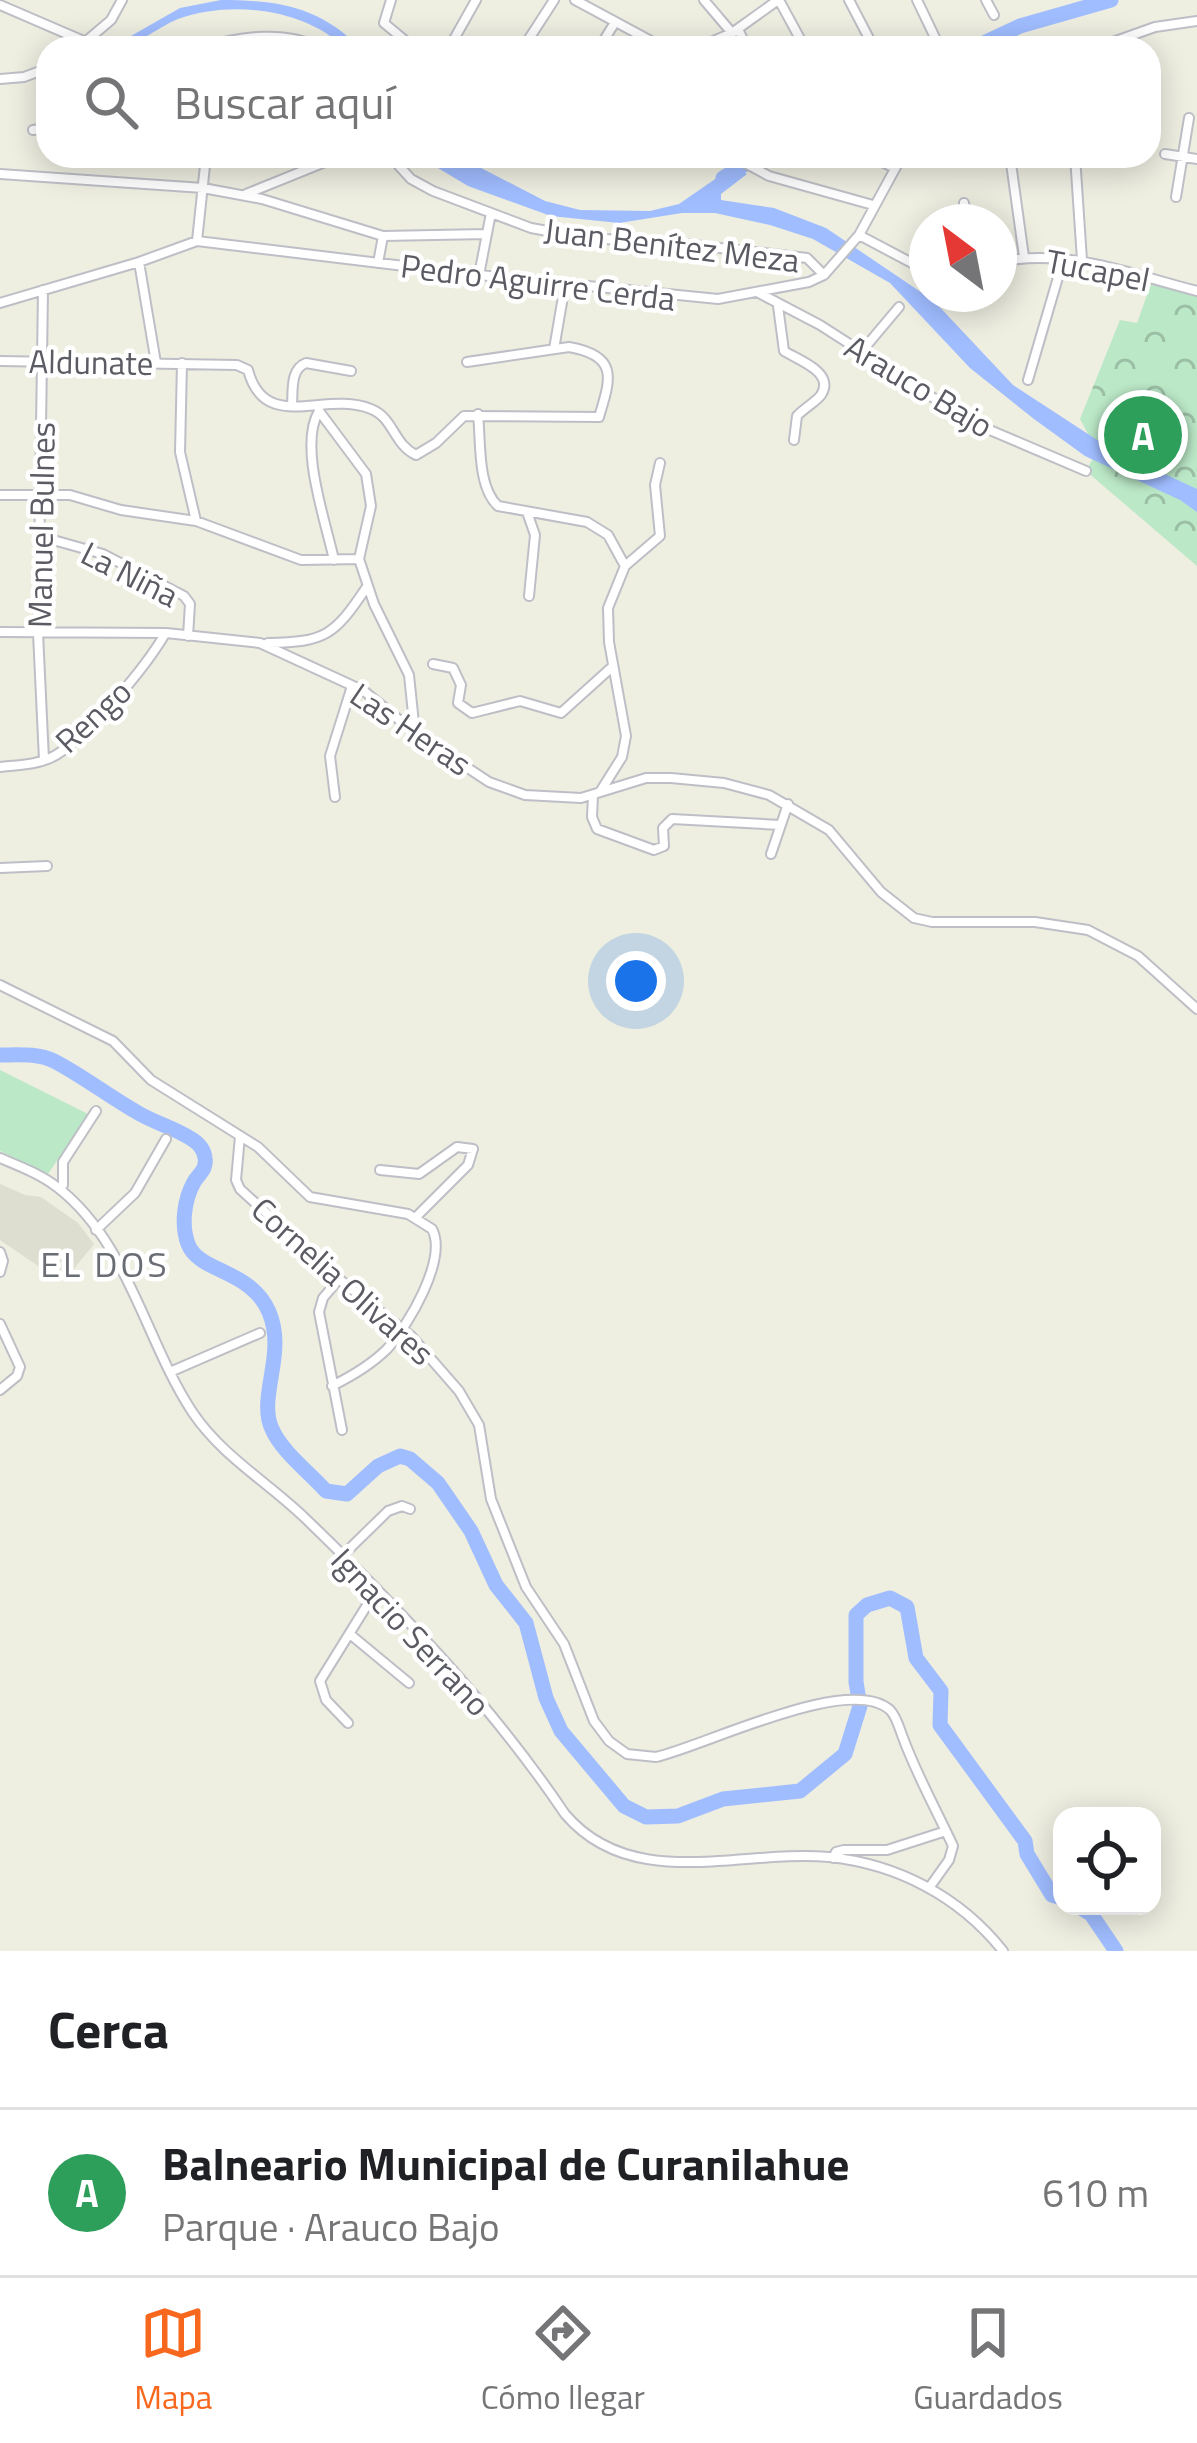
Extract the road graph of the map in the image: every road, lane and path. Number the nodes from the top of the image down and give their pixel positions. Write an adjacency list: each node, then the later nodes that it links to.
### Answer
1 (122, 0): 17 (street)
2 (476, 0): 19 (street)
3 (554, 0): 20 (street)
4 (574, 0): 14 (street)
5 (704, 0): 15 (street)
6 (779, 0): 15 (street); 25 (street)
7 (849, 0): 26 (street)
8 (916, 0): 27 (street)
9 (986, 0): 12 (street)
10 (388, 1): 18 (street)
11 (0, 5): 16 (street)
12 (994, 15)
13 (1197, 21): 28 (street)
14 (614, 23): 21 (street); 22 (street)
15 (735, 31): 23 (street); 24 (street)
16 (64, 36)
17 (92, 36)
18 (400, 36)
19 (456, 36)
20 (531, 36)
21 (606, 36)
22 (640, 36)
23 (724, 36)
24 (739, 36)
25 (798, 36)
26 (868, 36)
27 (934, 36)
28 (1130, 36)
29 (36, 72): 30 (street)
30 (0, 79)
31 (1189, 118): 35 (street)
32 (33, 130): 33 (street)
33 (36, 130)
34 (1165, 154): 35 (street)
35 (1182, 157): 36 (street); 47 (street)
36 (1197, 159)
37 (205, 168): 45 (street)
38 (307, 168): 46 (street)
39 (401, 168): 49 (street, Juan Benítez Meza)
40 (753, 168): 48 (street)
41 (892, 168): 48 (street)
42 (1012, 168): 55 (street)
43 (1076, 168): 57 (street)
44 (0, 174): 45 (street)
45 (203, 188): 46 (street); 53 (street)
46 (245, 195): 51 (street)
47 (1176, 197)
48 (873, 206): 52 (street)
49 (491, 213): 50 (street); 61 (street, Juan Benítez Meza)
50 (486, 234): 51 (street); 62 (street)
51 (382, 236): 60 (street)
52 (858, 237): 59 (street); 61 (street)
53 (197, 241): 58 (street); 60 (street, Pedro Aguirre Cerda)
54 (1064, 256): 55 (street, Tucapel); 57 (street, Tucapel); 78 (street)
55 (1024, 257): 56 (street, Tucapel)
56 (1017, 258)
57 (1082, 260): 65 (street, Tucapel)
58 (139, 262): 64 (street); 75 (street)
59 (909, 262)
60 (378, 263): 62 (street, Pedro Aguirre Cerda)
61 (828, 271): 66 (street, Pedro Aguirre Cerda)
62 (479, 275): 63 (street, Pedro Aguirre Cerda)
63 (565, 285): 66 (street, Pedro Aguirre Cerda); 70 (street)
64 (43, 290): 67 (street); 73 (street, Manuel Bulnes)
65 (1197, 291)
66 (757, 292): 68 (street, Arauco Bajo)
67 (0, 303)
68 (778, 306): 71 (street, Arauco Bajo); 82 (street)
69 (899, 308): 71 (street)
70 (553, 350): 74 (street); 81 (street)
71 (862, 351): 84 (street, Arauco Bajo)
72 (0, 361): 73 (street, Aldunate)
73 (44, 362): 75 (street, Aldunate); 85 (street, Manuel Bulnes)
74 (466, 362)
75 (156, 363): 76 (street, Aldunate)
76 (182, 363): 79 (street, Aldunate); 88 (street)
77 (351, 371): 79 (street)
78 (1028, 380)
79 (292, 406): 80 (street)
80 (319, 408): 81 (street); 90 (street); 91 (street)
81 (478, 414): 87 (street)
82 (794, 440)
83 (660, 463): 92 (street)
84 (1086, 471)
85 (41, 493): 86 (street); 88 (street); 89 (street, Manuel Bulnes)
86 (0, 495)
87 (527, 512): 92 (street); 94 (street)
88 (196, 521): 90 (street)
89 (39, 536): 96 (street, Manuel Bulnes); 98 (street, La Niña)
90 (334, 560): 91 (street)
91 (359, 560): 93 (street)
92 (625, 566): 101 (street)
93 (367, 587): 99 (street); 103 (street)
94 (530, 596)
95 (0, 632): 96 (street, Las Heras)
96 (38, 633): 97 (street, Las Heras); 104 (street, Manuel Bulnes)
97 (166, 633): 98 (street, Las Heras); 104 (street, Rengo)
98 (188, 636): 99 (street, Las Heras)
99 (260, 643): 102 (street, Las Heras)
100 (433, 664): 101 (street)
101 (613, 666): 106 (street)
102 (352, 686): 103 (street, Las Heras); 107 (street)
103 (416, 733): 106 (street, Las Heras)
104 (44, 760): 105 (street, Rengo)
105 (0, 767)
106 (596, 794): 108 (street, Las Heras); 109 (street)
107 (335, 797)
108 (788, 804): 109 (street); 114 (street, Las Heras)
109 (780, 825): 110 (street)
110 (770, 854)
111 (47, 866): 112 (street)
112 (0, 868)
113 (0, 985): 116 (street)
114 (1197, 1009)
115 (96, 1111): 120 (street)
116 (240, 1136): 121 (street); 123 (street, Cornelia Olivares)
117 (166, 1139): 122 (street)
118 (0, 1158): 120 (street, Ignacio Serrano)
119 (380, 1170): 121 (street)
120 (59, 1188): 122 (street, Ignacio Serrano)
121 (416, 1217): 125 (street)
122 (97, 1230): 127 (street, Ignacio Serrano)
123 (339, 1279): 125 (street, Cornelia Olivares); 128 (street)
124 (0, 1324): 129 (street)
125 (401, 1328): 128 (street); 137 (street, Cornelia Olivares)
126 (260, 1333): 127 (street)
127 (170, 1372): 132 (street, Ignacio Serrano)
128 (332, 1386): 130 (street)
129 (0, 1390)
130 (342, 1430)
131 (410, 1509): 132 (street)
132 (342, 1556): 133 (street, Ignacio Serrano)
133 (377, 1589): 134 (street); 138 (street, Ignacio Serrano)
134 (351, 1635): 135 (street); 136 (street)
135 (409, 1683)
136 (348, 1724)
137 (946, 1831): 138 (street); 139 (street)
138 (832, 1858): 139 (street, Ignacio Serrano)
139 (929, 1888): 140 (street, Ignacio Serrano)
140 (1004, 1951)

